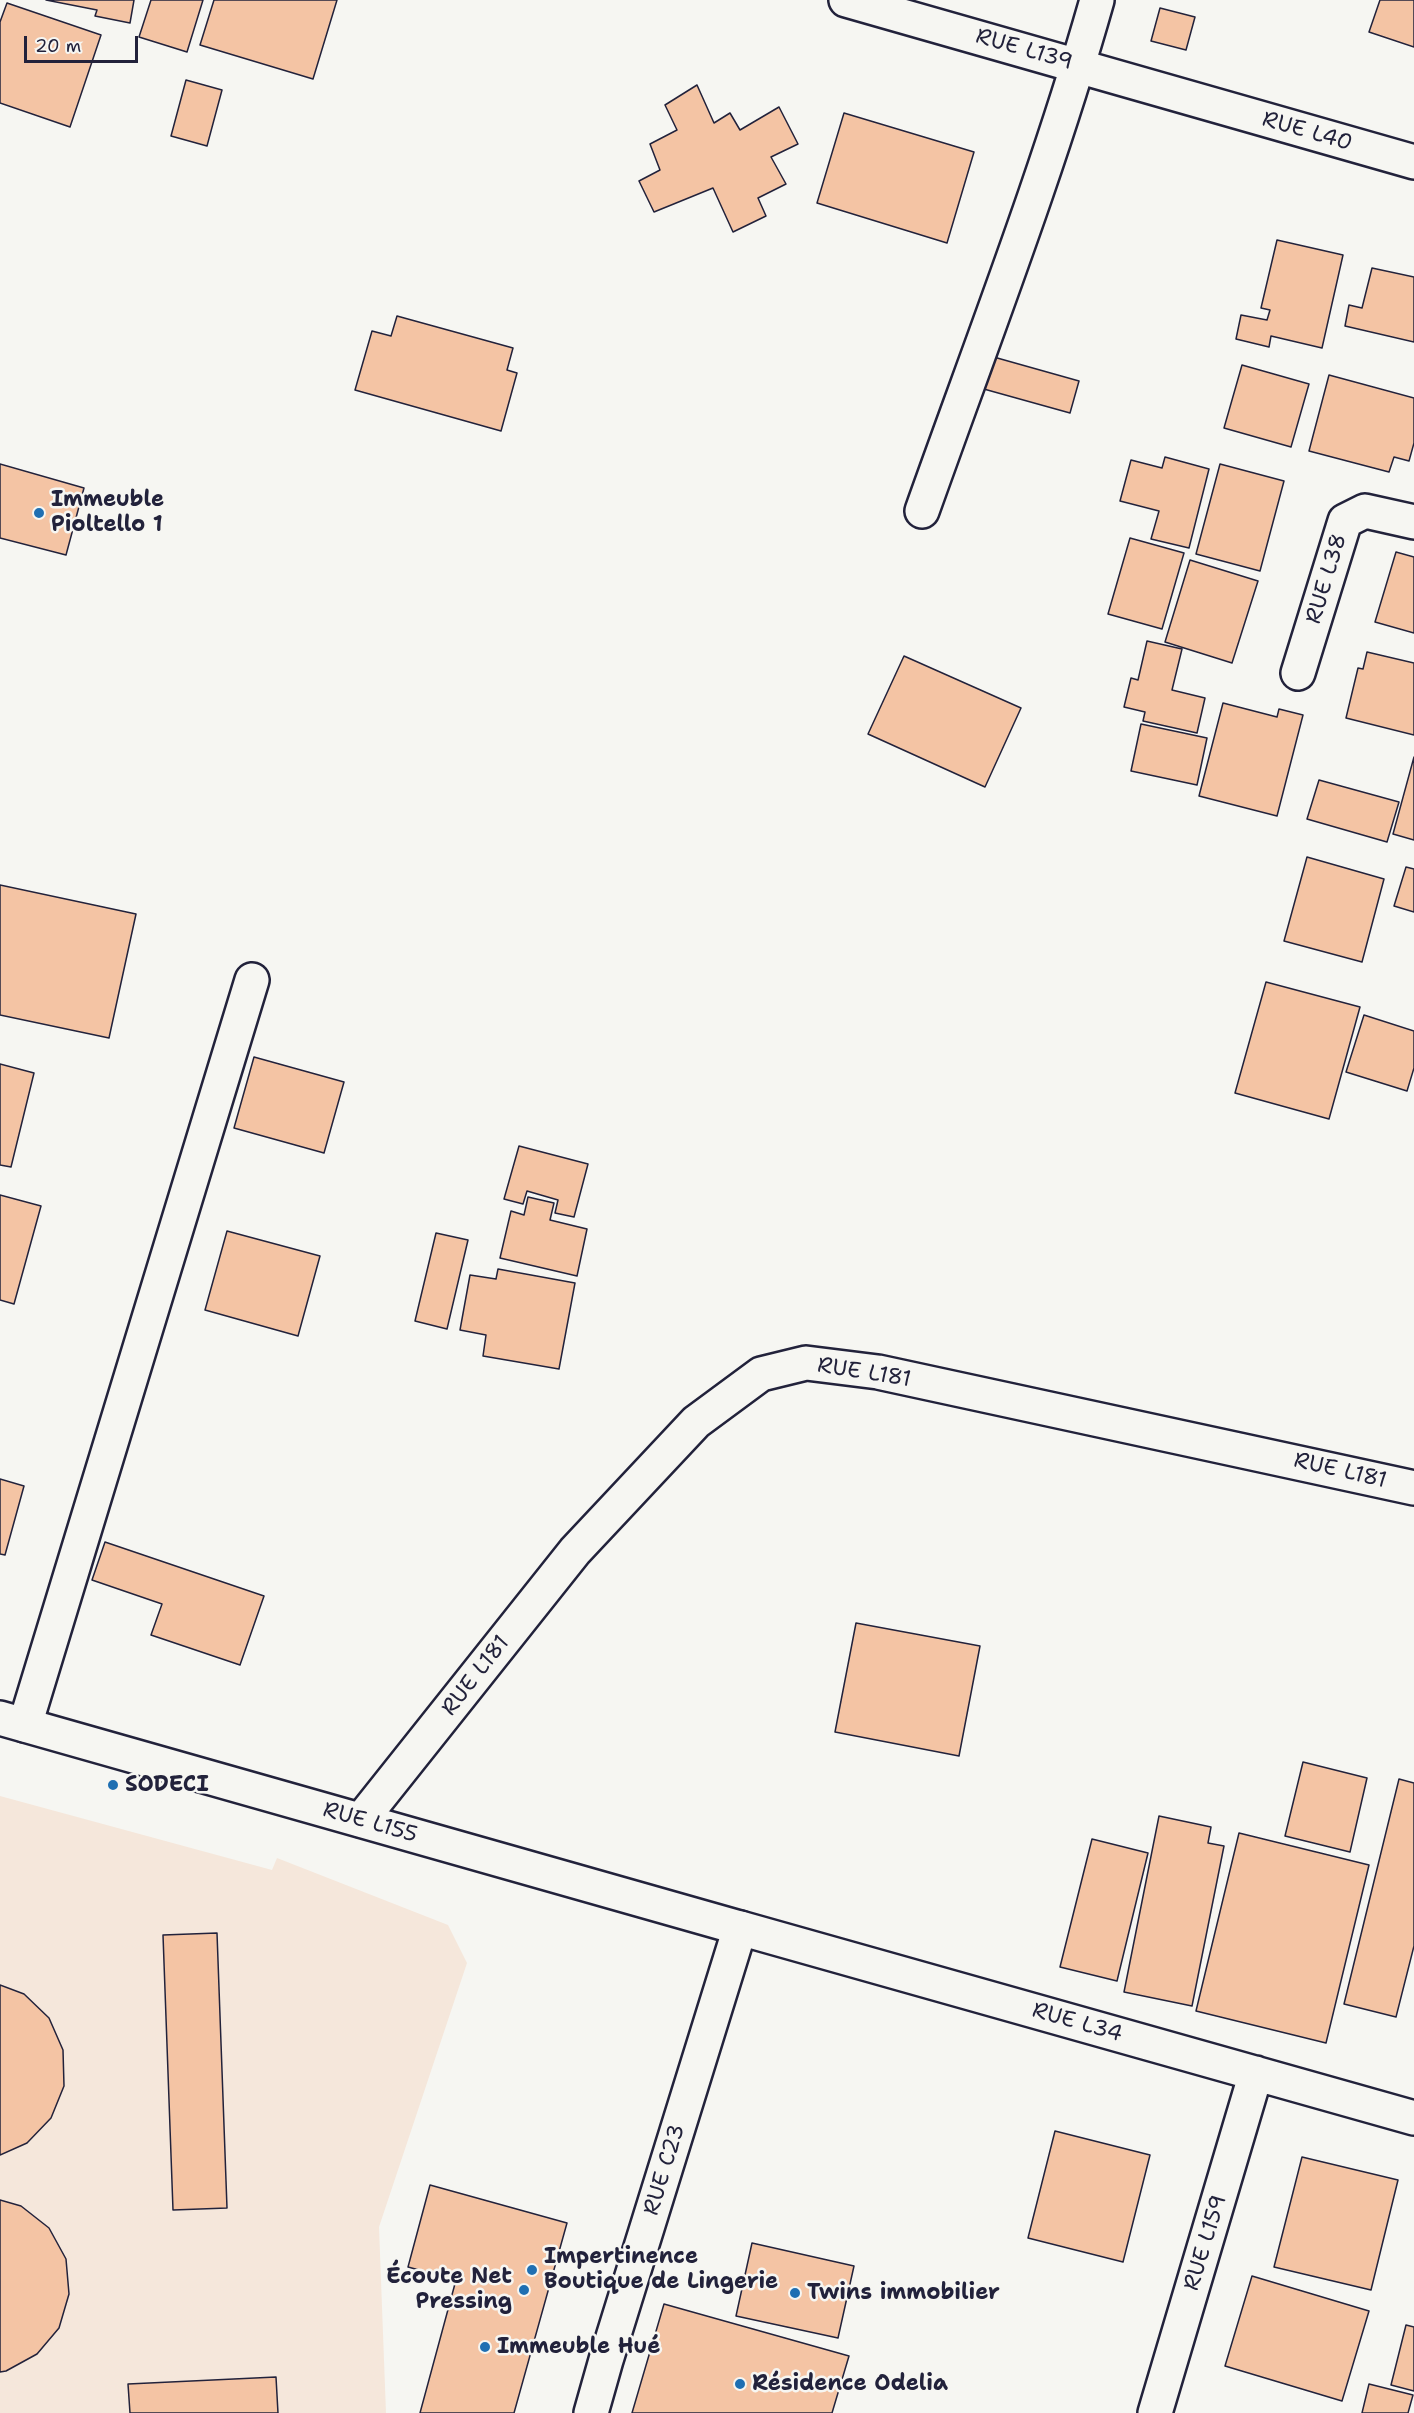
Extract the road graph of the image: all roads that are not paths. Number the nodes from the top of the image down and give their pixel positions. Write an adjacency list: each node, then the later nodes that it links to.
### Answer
1 (846, 0): 3 (street, RUE L139)
2 (1097, 0): 3 (street)
3 (1078, 65): 4 (street, RUE L139); 6 (street)
4 (1201, 101): 5 (street, RUE L40)
5 (1414, 162)
6 (922, 511)
7 (1414, 522): 8 (street, RUE L38)
8 (1298, 673)
9 (252, 980): 11 (street)
10 (1414, 1488): 12 (street, RUE L181)
11 (13, 1721): 12 (street, RUE L155)
12 (361, 1820): 13 (street, RUE L155)
13 (740, 1928): 14 (street, RUE L34); 16 (street, RUE C23)
14 (1256, 2073): 15 (street, RUE L34); 17 (street, RUE L159)
15 (1414, 2118)
16 (591, 2413)
17 (1155, 2413)

